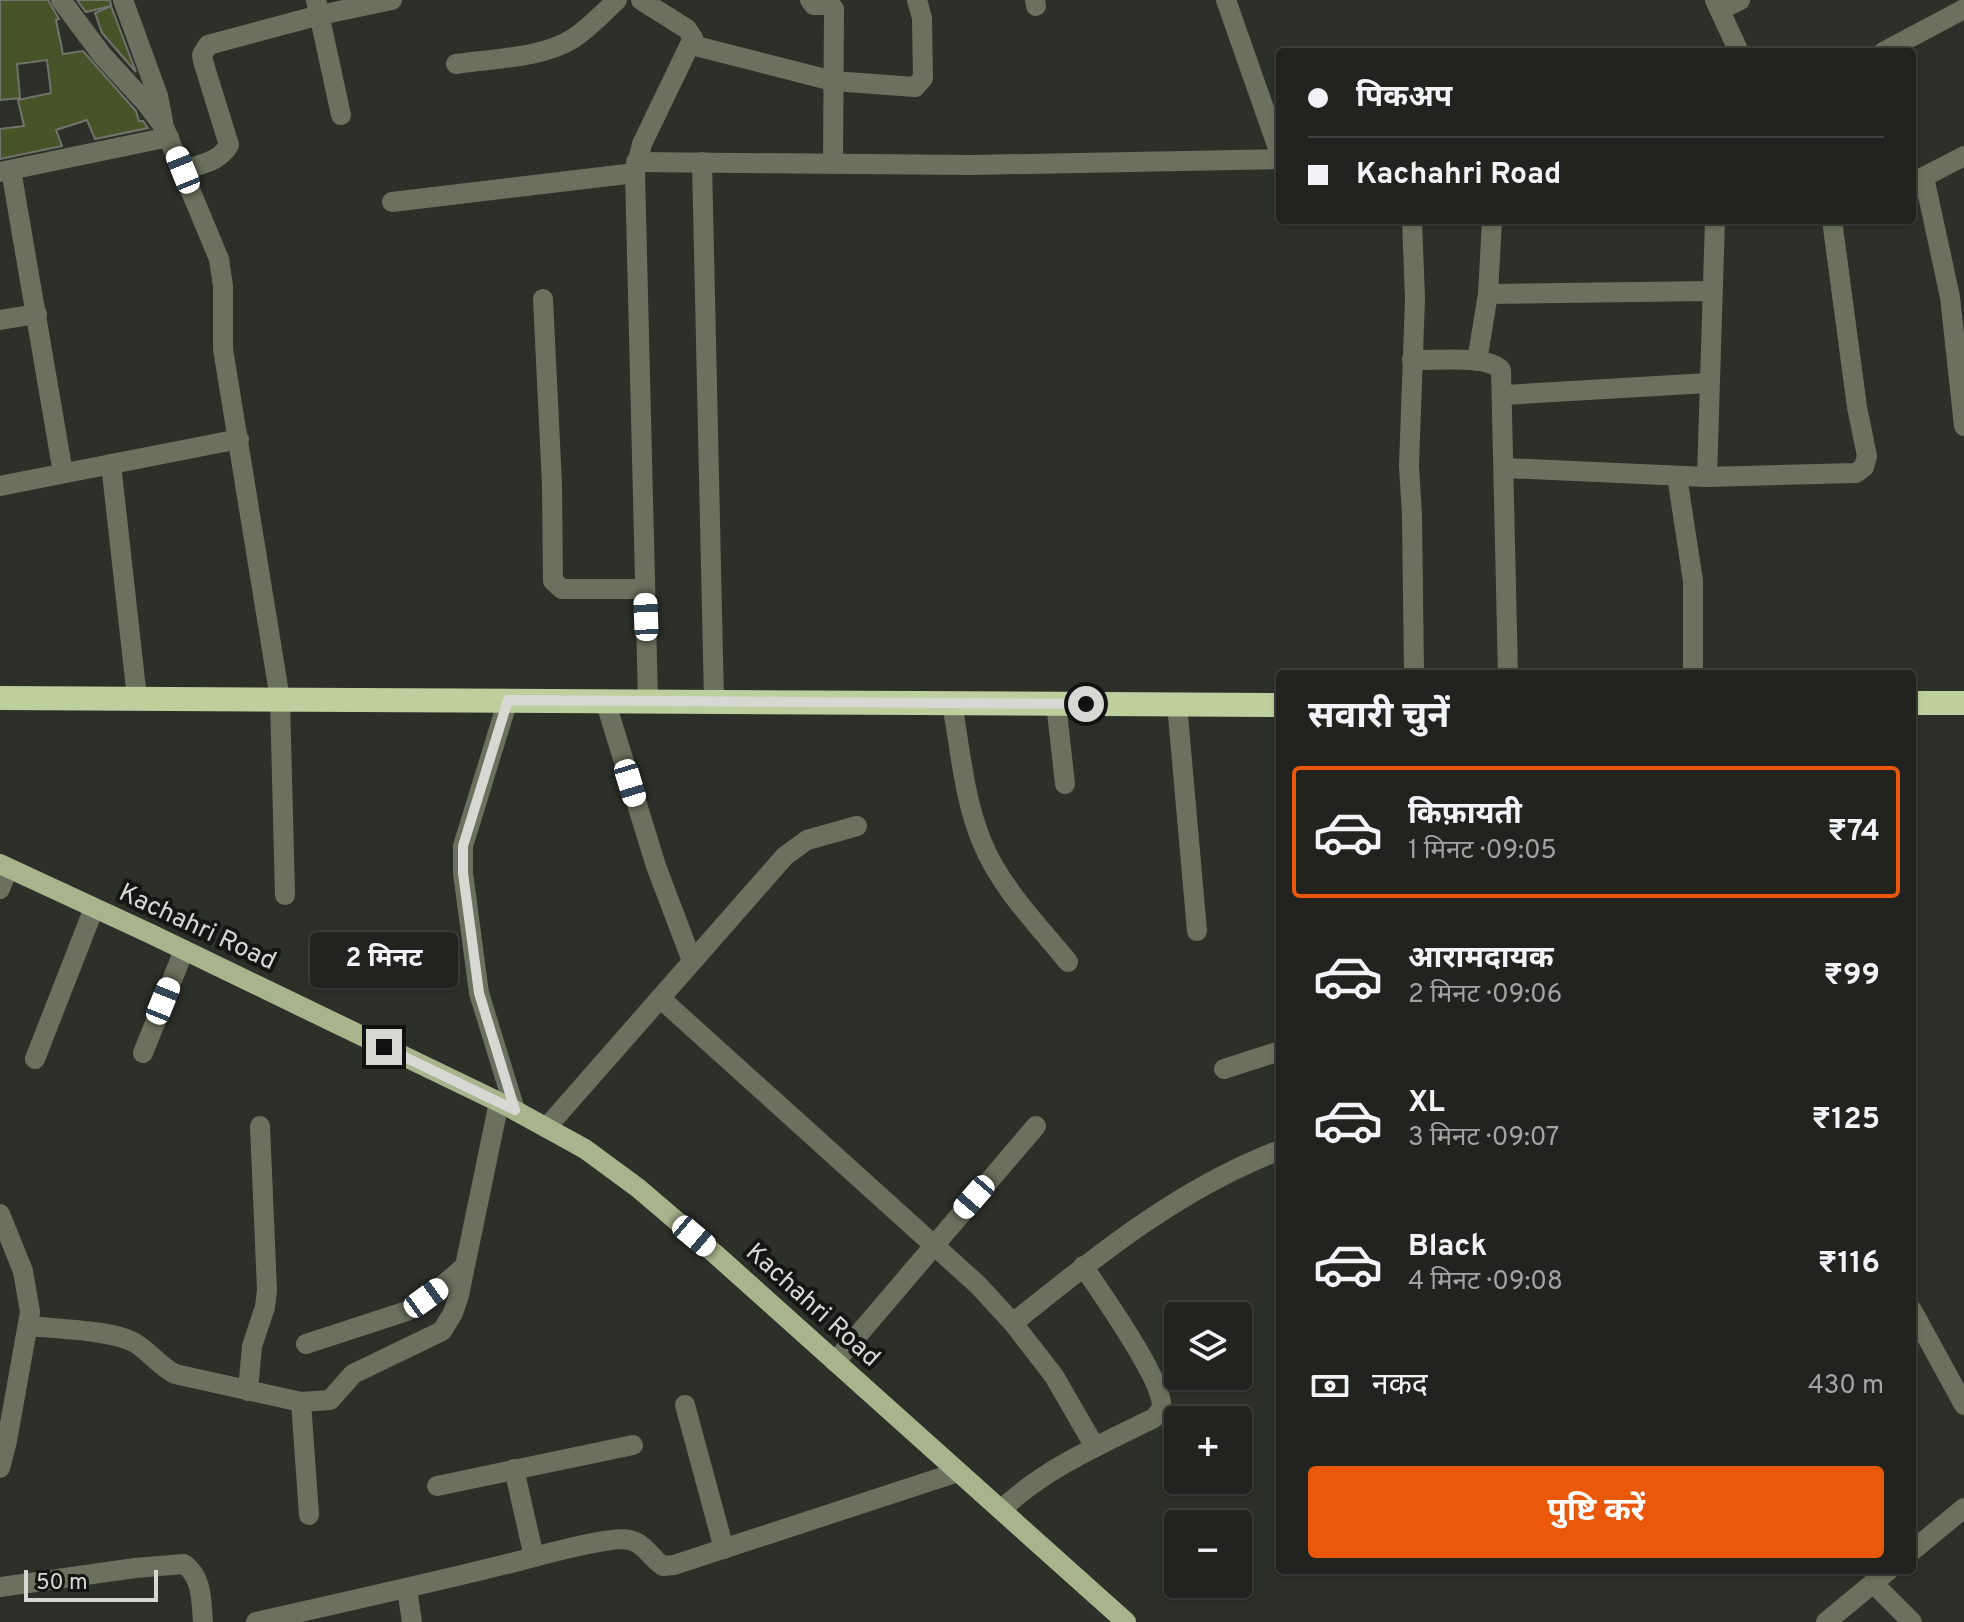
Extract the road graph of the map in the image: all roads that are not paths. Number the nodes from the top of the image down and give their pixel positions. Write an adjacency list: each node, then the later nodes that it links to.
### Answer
1 (61, 0): 19 (street)
2 (123, 0): 19 (street)
3 (392, 0): 11 (street)
4 (617, 0): 16 (street)
5 (641, 0): 13 (street)
6 (810, 0): 17 (street)
7 (917, 0): 17 (street)
8 (1226, 0): 20 (street)
9 (1740, 0): 10 (street)
10 (1717, 5): 14 (street)
11 (318, 8): 18 (street); 26 (street)
12 (1964, 9): 15 (street)
13 (692, 45): 17 (street); 25 (street)
14 (1737, 48)
15 (1891, 48)
16 (456, 64)
17 (833, 81): 24 (street)
18 (341, 115)
19 (167, 132): 26 (street); 27 (street)
20 (1276, 144)
21 (1276, 156): 24 (street)
22 (1964, 156): 28 (street)
23 (702, 162): 24 (street); 25 (street); 61 (street)
24 (833, 163)
25 (636, 167): 29 (street); 51 (street)
26 (183, 170): 44 (street)
27 (6, 171): 37 (street)
28 (1918, 180): 43 (street)
29 (392, 202)
30 (1412, 224): 39 (street)
31 (1492, 224): 35 (street)
32 (1715, 224): 34 (street)
33 (1833, 224): 49 (street)
34 (1712, 291): 35 (street); 41 (street)
35 (1488, 294): 40 (street)
36 (543, 299): 51 (street)
37 (37, 314): 38 (street); 47 (street)
38 (0, 320)
39 (1412, 360): 40 (street); 52 (street)
40 (1477, 361): 42 (street)
41 (1708, 383): 42 (street); 49 (street)
42 (1504, 395): 46 (street)
43 (1964, 426)
44 (239, 439): 45 (street); 57 (street)
45 (111, 464): 47 (street); 56 (street)
46 (1505, 468): 48 (street); 53 (street)
47 (63, 473): 50 (street)
48 (1677, 476): 49 (street); 54 (street)
49 (1707, 477)
50 (0, 486)
51 (645, 589): 60 (street)
52 (1414, 670)
53 (1508, 670)
54 (1693, 670)
55 (0, 698): 56 (highway)
56 (137, 698): 57 (highway)
57 (280, 699): 58 (highway); 72 (street)
58 (508, 700): 59 (highway); 83 (street)
59 (605, 700): 60 (highway); 76 (street)
60 (648, 701): 61 (highway)
61 (714, 701): 62 (highway)
62 (952, 703): 63 (highway); 77 (street)
63 (1056, 703): 66 (highway); 68 (street)
64 (1916, 703): 65 (highway)
65 (1964, 703)
66 (1177, 704): 67 (highway); 74 (street)
67 (1276, 705)
68 (1065, 784)
69 (857, 826): 76 (street)
70 (4, 866): 71 (street); 73 (main road, Kachahri Road)
71 (0, 889)
72 (285, 895)
73 (94, 908): 75 (main road, Kachahri Road); 81 (street)
74 (1197, 931)
75 (184, 950): 80 (street); 83 (main road, Kachahri Road)
76 (692, 961): 78 (street)
77 (1068, 962)
78 (660, 998): 86 (street); 89 (street)
79 (1276, 1052): 82 (street)
80 (143, 1053)
81 (35, 1059)
82 (1224, 1069)
83 (507, 1106): 86 (main road, Kachahri Road); 91 (street)
84 (260, 1126): 97 (street)
85 (1036, 1126): 89 (street)
86 (547, 1127): 96 (main road, Kachahri Road)
87 (1276, 1152): 90 (street)
88 (0, 1214): 94 (street)
89 (933, 1245): 93 (street); 96 (street)
90 (1083, 1266): 93 (street); 102 (street)
91 (464, 1267): 95 (street); 99 (street)
92 (1916, 1317): 98 (street)
93 (1013, 1323): 102 (street)
94 (29, 1326): 97 (street); 103 (street)
95 (306, 1344)
96 (835, 1362): 105 (main road, Kachahri Road)
97 (248, 1391): 99 (street)
98 (1961, 1393)
99 (301, 1402): 109 (street)
100 (685, 1405): 111 (street)
101 (633, 1445): 104 (street)
102 (1095, 1447): 108 (street)
103 (0, 1468)
104 (514, 1469): 106 (street); 112 (street)
105 (958, 1472): 108 (main road, Kachahri Road); 111 (street)
106 (437, 1486)
107 (1964, 1508): 110 (street)
108 (1001, 1510): 120 (main road, Kachahri Road)
109 (309, 1515)
110 (1916, 1548)
111 (724, 1549): 112 (street)
112 (534, 1557): 115 (street)
113 (1881, 1576): 121 (street); 122 (street)
114 (0, 1587): 117 (street)
115 (407, 1589): 116 (street); 119 (street)
116 (302, 1617): 118 (street)
117 (203, 1622)
118 (256, 1622)
119 (412, 1622)
120 (1126, 1622)
121 (1826, 1622)
122 (1912, 1622)

